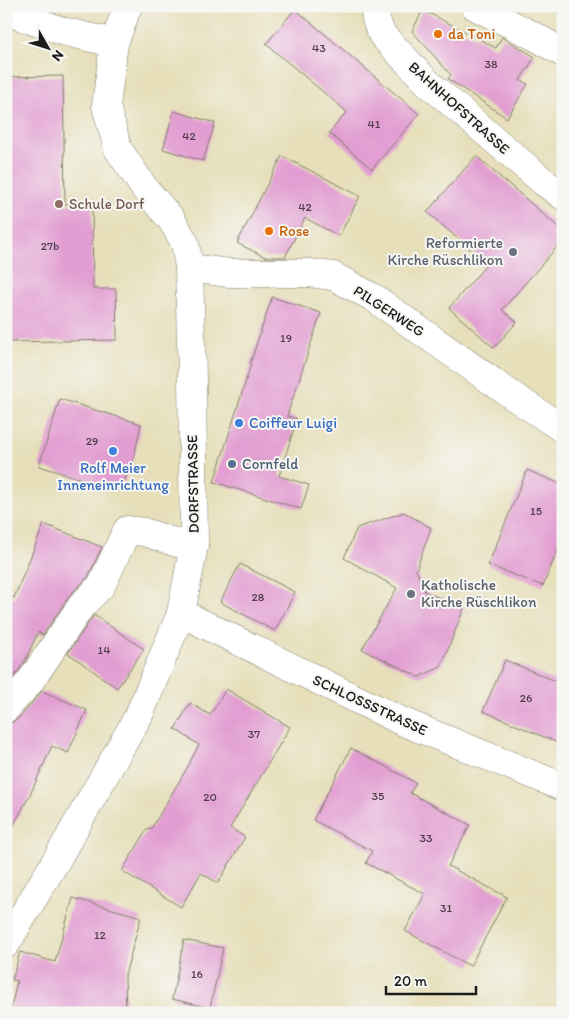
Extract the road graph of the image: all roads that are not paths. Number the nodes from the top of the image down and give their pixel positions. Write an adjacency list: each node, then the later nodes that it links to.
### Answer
1 (128, 6): 5 (street, DORFSTRASSE)
2 (374, 6): 7 (street, BAHNHOFSTRASSE)
3 (475, 6): 6 (street)
4 (6, 11): 5 (street)
5 (114, 43): 8 (street, DORFSTRASSE)
6 (563, 53)
7 (563, 196)
8 (189, 268): 9 (street, PILGERWEG); 10 (street, DORFSTRASSE)
9 (563, 429)
10 (194, 546): 11 (street, DORFSTRASSE); 12 (street)
11 (181, 614): 13 (street, SCHLOSSSTRASSE); 14 (street, DORFSTRASSE)
12 (6, 708)
13 (563, 787)
14 (6, 944)

